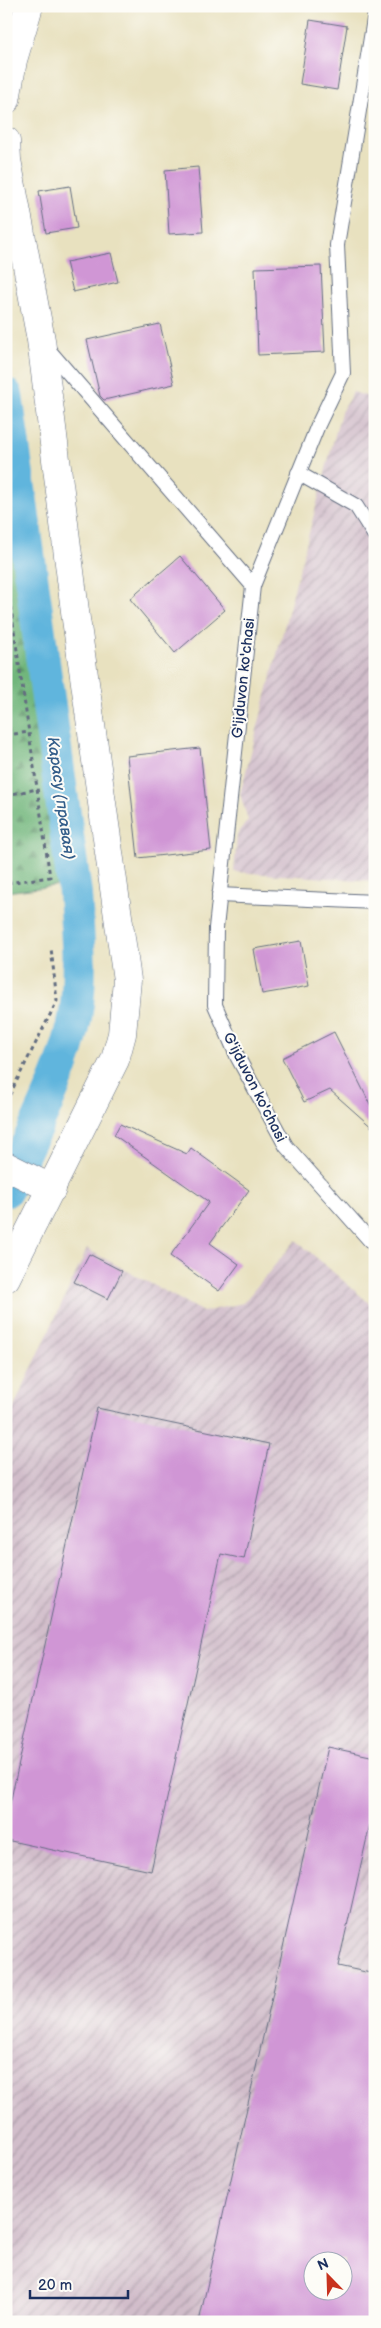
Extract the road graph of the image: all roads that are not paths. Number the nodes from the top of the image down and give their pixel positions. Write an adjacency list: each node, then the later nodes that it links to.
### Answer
1 (28, 6): 3 (street)
2 (375, 13): 6 (lane, G'ijduvon ko'chasi)
3 (6, 100)
4 (6, 140): 5 (street)
5 (41, 340): 8 (lane); 12 (street)
6 (298, 473): 7 (lane); 8 (lane, G'ijduvon ko'chasi)
7 (375, 536)
8 (254, 586): 9 (lane, G'ijduvon ko'chasi)
9 (219, 895): 10 (lane); 13 (lane, G'ijduvon ko'chasi)
10 (375, 902)
11 (6, 1166): 12 (street)
12 (45, 1185): 14 (street)
13 (375, 1246)
14 (6, 1278)

